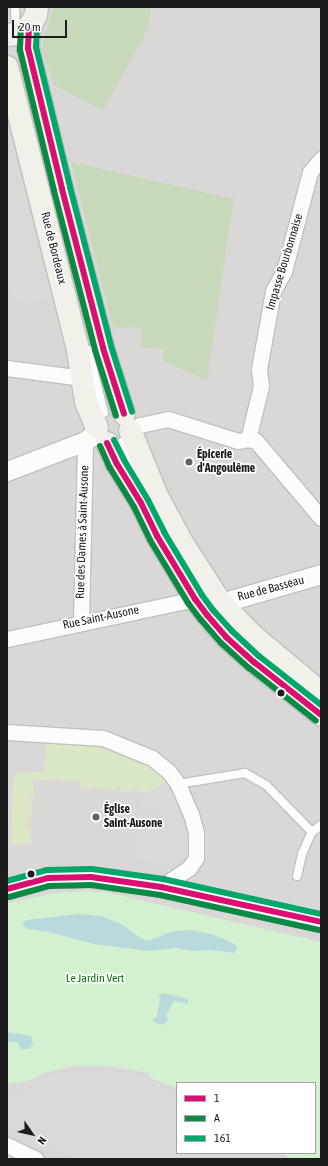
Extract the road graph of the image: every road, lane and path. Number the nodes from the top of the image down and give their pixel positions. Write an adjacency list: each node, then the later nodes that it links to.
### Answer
1 (15, 7): 3 (lane)
2 (37, 7): 3 (main road, Rue de Bordeaux)
3 (17, 32): 9 (main road, Rue de Bordeaux)
4 (7, 67): 6 (main road, Rue de Bordeaux)
5 (321, 159): 10 (street, Impasse Bourbonnaise)
6 (58, 265): 8 (main road, Rue de Bordeaux); 9 (lane)
7 (7, 368): 8 (street)
8 (82, 378): 9 (main road, Rue de Bordeaux)
9 (108, 430): 10 (street); 11 (street); 14 (main road, Rue de Bordeaux); 15 (main road, Rue de Bordeaux); 16 (street, Rue des Dames à Saint-Ausone)
10 (248, 439): 12 (street)
11 (7, 471)
12 (321, 518)
13 (321, 574): 15 (street, Rue de Basseau)
14 (195, 599): 16 (street, Rue Saint-Ausone); 19 (main road, Rue de Bordeaux)
15 (221, 603): 18 (main road, Rue de Bordeaux)
16 (81, 622): 17 (street, Rue Saint-Ausone)
17 (7, 639)
18 (321, 693)
19 (321, 715)
20 (7, 732): 21 (street)
21 (178, 784): 23 (lane); 25 (street)
22 (321, 825): 23 (lane)
23 (312, 832): 24 (lane)
24 (297, 876)
25 (161, 887): 26 (street); 27 (street)
26 (7, 889)
27 (321, 922)
28 (7, 1145): 29 (street)
29 (33, 1159)

